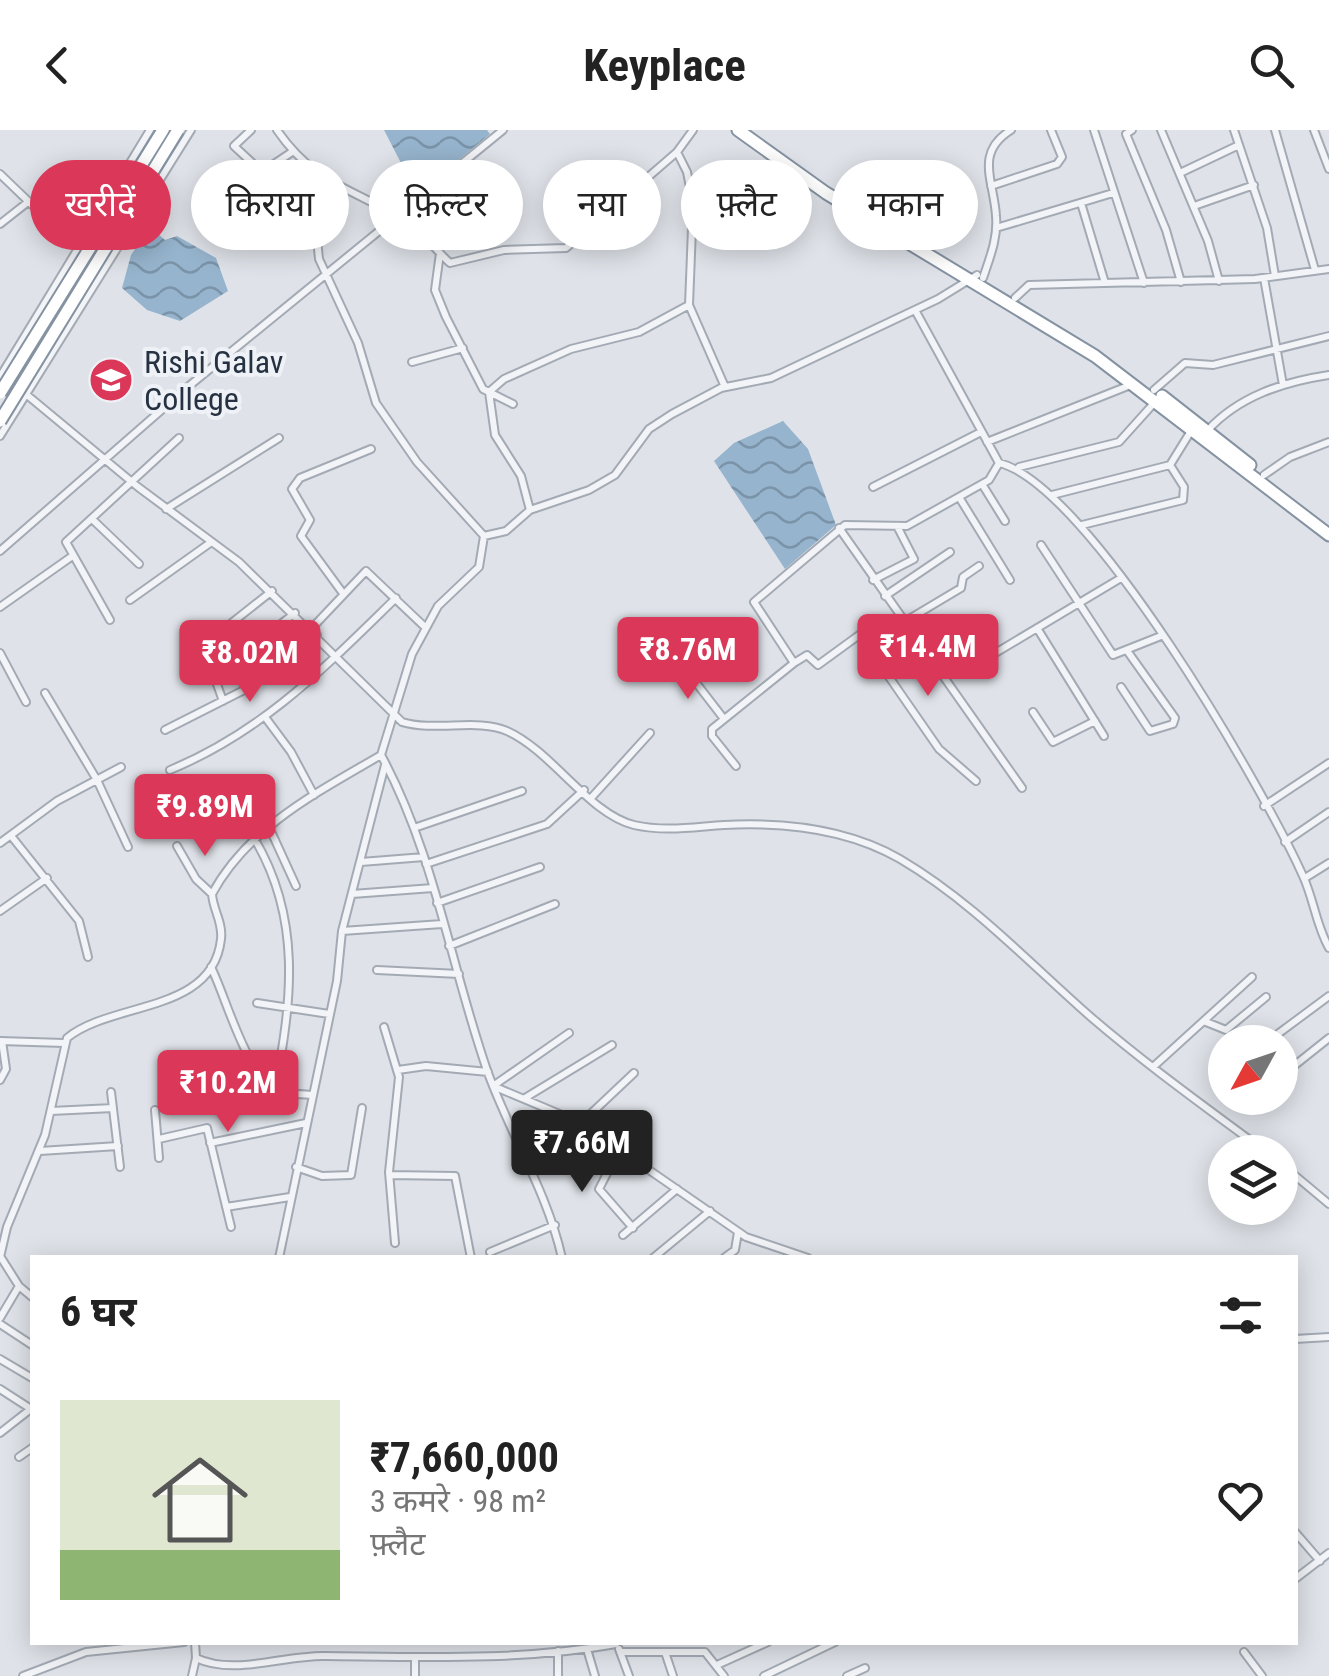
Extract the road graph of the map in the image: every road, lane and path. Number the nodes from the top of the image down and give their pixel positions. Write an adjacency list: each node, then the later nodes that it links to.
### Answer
1 (150, 130): 24 (street)
2 (162, 130): 65 (highway, bridge)
3 (178, 130): 70 (highway, bridge)
4 (191, 130): 67 (street)
5 (251, 130): 22 (street)
6 (277, 130): 22 (street)
7 (502, 130): 26 (street)
8 (693, 130): 23 (street)
9 (738, 130): 47 (highway)
10 (752, 130): 47 (highway)
11 (993, 130): 20 (street)
12 (1011, 130): 20 (street)
13 (1051, 130): 31 (street)
14 (1094, 130): 32 (street)
15 (1132, 130): 50 (street)
16 (1160, 130): 28 (street)
17 (1234, 130): 21 (street)
18 (1275, 130): 44 (street)
19 (1314, 130): 27 (street)
20 (998, 138): 31 (street)
21 (1239, 145): 28 (street); 30 (street)
22 (292, 152): 25 (street)
23 (677, 152): 42 (street); 54 (street)
24 (132, 160)
25 (300, 160)
26 (465, 160)
27 (1329, 169)
28 (1180, 173): 35 (street)
29 (0, 174): 33 (street)
30 (1254, 184): 35 (street); 46 (street)
31 (991, 186): 37 (street)
32 (1113, 193): 34 (street); 52 (street)
33 (28, 202): 36 (street)
34 (1081, 202): 37 (street); 51 (street)
35 (1194, 206): 49 (street)
36 (0, 224)
37 (996, 228): 47 (street)
38 (369, 246): 45 (street)
39 (77, 250): 61 (street)
40 (319, 250): 45 (street)
41 (437, 250): 42 (street)
42 (440, 253): 58 (street)
43 (1329, 268): 44 (street)
44 (1315, 270): 46 (street)
45 (326, 274): 80 (street); 99 (street)
46 (1276, 276): 48 (street)
47 (977, 278): 53 (highway); 55 (street); 62 (highway)
48 (1264, 278): 49 (street); 57 (street)
49 (1219, 281): 50 (street)
50 (1181, 282): 52 (street)
51 (1105, 283): 52 (street); 53 (street)
52 (1144, 283)
53 (1015, 298): 68 (highway)
54 (689, 305): 64 (street); 66 (street)
55 (915, 310): 64 (street); 73 (street)
56 (1329, 336): 57 (street)
57 (1278, 346): 63 (street); 68 (street)
58 (463, 348): 59 (street); 66 (street)
59 (412, 362)
60 (1329, 375): 63 (street)
61 (0, 377)
62 (1134, 384): 68 (highway); 77 (street)
63 (1283, 385): 72 (street)
64 (725, 387): 91 (street)
65 (0, 391): 67 (street)
66 (490, 392): 69 (street); 91 (street)
67 (26, 395): 74 (street); 80 (street)
68 (1155, 396): 71 (highway); 72 (highway); 83 (street)
69 (514, 404)
70 (0, 421)
71 (1192, 430): 82 (street); 98 (highway)
72 (1207, 431): 84 (highway)
73 (981, 432): 77 (street); 87 (street)
74 (0, 436)
75 (179, 438): 85 (street)
76 (279, 438): 90 (street)
77 (986, 442): 81 (street)
78 (1329, 442): 84 (street)
79 (372, 449): 113 (street)
80 (104, 459): 85 (street); 102 (street)
81 (999, 463): 83 (street); 86 (street)
82 (1170, 466): 88 (street); 94 (street)
83 (1017, 468): 88 (street)
84 (1264, 476): 95 (highway)
85 (130, 480): 90 (street); 92 (street)
86 (982, 484): 89 (street); 93 (street)
87 (873, 487)
88 (1052, 495): 94 (street)
89 (959, 498): 96 (street); 111 (street)
90 (166, 509): 100 (street)
91 (530, 510): 99 (street)
92 (92, 519): 104 (street); 106 (street)
93 (1005, 522)
94 (1081, 525): 109 (street)
95 (1329, 525)
96 (897, 526): 97 (street); 105 (street)
97 (838, 528): 110 (street); 136 (street)
98 (1329, 535)
99 (484, 536): 124 (street)
100 (210, 543): 112 (street); 116 (street)
101 (1042, 545): 117 (street)
102 (0, 550)
103 (950, 552): 108 (street)
104 (71, 557): 118 (street); 120 (street)
105 (914, 559): 108 (street); 110 (street)
106 (139, 564)
107 (979, 566): 122 (street)
108 (920, 572): 114 (street)
109 (1121, 578): 117 (street); 128 (street)
110 (873, 580): 114 (street)
111 (1010, 580)
112 (272, 591): 119 (street); 130 (street)
113 (342, 592): 115 (street); 126 (street)
114 (884, 596): 122 (street)
115 (396, 598): 124 (street); 134 (street)
116 (130, 600)
117 (1080, 602): 125 (street); 131 (street)
118 (0, 608)
119 (295, 612): 126 (street); 139 (street)
120 (110, 620)
121 (877, 622): 127 (street)
122 (904, 622): 129 (street)
123 (965, 626): 129 (street)
124 (426, 628): 141 (street)
125 (1037, 628): 133 (street); 145 (street)
126 (314, 632): 134 (street); 139 (street)
127 (860, 634): 136 (street); 156 (street)
128 (1161, 636): 131 (street); 163 (street)
129 (925, 650): 157 (street)
130 (196, 652)
131 (1128, 652): 137 (street)
132 (0, 653): 140 (street)
133 (992, 655)
134 (339, 658): 141 (street); 143 (street)
135 (680, 662): 144 (street)
136 (794, 662): 144 (street)
137 (1121, 687)
138 (45, 692): 155 (street)
139 (223, 701): 146 (street)
140 (26, 702)
141 (391, 711): 149 (street); 158 (street)
142 (1033, 712): 145 (street)
143 (265, 717): 154 (street); 160 (street)
144 (724, 719): 153 (street)
145 (1095, 721): 148 (street)
146 (166, 730)
147 (650, 733): 162 (street)
148 (1104, 736)
149 (381, 755): 150 (street); 160 (street)
150 (386, 764): 166 (street); 174 (street)
151 (1329, 764): 163 (street)
152 (121, 766): 155 (street)
153 (736, 766)
154 (170, 770)
155 (97, 780): 167 (street); 172 (street)
156 (976, 781)
157 (1022, 788)
158 (584, 790): 162 (street); 173 (street)
159 (522, 792): 166 (street)
160 (314, 795): 165 (street)
161 (216, 796): 165 (street)
162 (592, 796): 209 (street)
163 (1264, 806): 169 (street)
164 (1329, 812): 169 (street)
165 (270, 826): 168 (street); 179 (street)
166 (414, 828): 173 (street)
167 (12, 837): 170 (street); 177 (street)
168 (254, 838): 181 (street); 198 (street)
169 (1285, 842): 178 (street)
170 (0, 843)
171 (178, 846): 181 (street)
172 (128, 847)
173 (425, 860): 174 (street); 180 (street)
174 (360, 862): 182 (street)
175 (1329, 863): 178 (street)
176 (540, 867): 183 (street)
177 (47, 878): 185 (street); 190 (street)
178 (1304, 878): 189 (street)
179 (296, 886)
180 (432, 888): 182 (street); 183 (street)
181 (212, 894): 191 (street)
182 (352, 894): 187 (street)
183 (437, 903): 186 (street)
184 (554, 904): 188 (street)
185 (0, 911)
186 (442, 924): 187 (street); 188 (street)
187 (342, 931): 199 (street)
188 (449, 946): 193 (street)
189 (1329, 948)
190 (88, 957)
191 (211, 967): 206 (street); 215 (street)
192 (377, 970): 193 (street)
193 (458, 974): 211 (street)
194 (1252, 977): 200 (street)
195 (1329, 996): 201 (street)
196 (1266, 997): 200 (street)
197 (257, 1004): 198 (street)
198 (288, 1008): 199 (street); 215 (street)
199 (329, 1014): 217 (street)
200 (1206, 1022): 209 (street)
201 (1289, 1025)
202 (384, 1027): 210 (street)
203 (568, 1033): 214 (street)
204 (1329, 1038): 208 (street)
205 (1, 1041): 206 (street); 213 (street)
206 (64, 1043): 222 (street)
207 (612, 1046): 218 (street)
208 (1298, 1063)
209 (1153, 1068): 225 (street)
210 (398, 1070): 211 (street); 234 (street)
211 (488, 1072): 214 (street)
212 (634, 1073): 224 (street)
213 (0, 1080)
214 (494, 1086): 218 (street); 241 (street)
215 (275, 1089): 217 (street)
216 (111, 1092): 219 (street)
217 (311, 1095): 223 (street)
218 (525, 1098): 224 (street)
219 (113, 1108): 222 (street); 228 (street)
220 (362, 1108): 233 (street)
221 (155, 1110): 226 (street)
222 (52, 1112): 229 (street)
223 (306, 1122): 227 (street); 233 (street)
224 (581, 1123): 230 (street)
225 (1243, 1135)
226 (159, 1139): 227 (street); 231 (street)
227 (210, 1143): 239 (street)
228 (118, 1146): 229 (street); 232 (street)
229 (40, 1150): 242 (street)
230 (619, 1150): 236 (street); 244 (street)
231 (159, 1158)
232 (120, 1167)
233 (296, 1167): 237 (street)
234 (390, 1175): 247 (street); 251 (street)
235 (1298, 1178): 238 (street)
236 (677, 1189): 240 (street); 244 (street)
237 (290, 1197): 239 (street); 250 (street)
238 (1329, 1204)
239 (226, 1206): 243 (street)
240 (710, 1212): 245 (street); 253 (street)
241 (555, 1225): 248 (street); 252 (street)
242 (4, 1226): 255 (street)
243 (231, 1227)
244 (633, 1228): 246 (street)
245 (738, 1232): 249 (street); 254 (street)
246 (623, 1235)
247 (395, 1243)
248 (490, 1252)
249 (737, 1254)
250 (280, 1255)
251 (470, 1255)
252 (561, 1255)
253 (657, 1255)
254 (800, 1255)
255 (0, 1257): 256 (street)
256 (19, 1286): 257 (street); 258 (street)
257 (30, 1295)
258 (0, 1321): 261 (street)
259 (1329, 1337): 260 (street)
260 (1298, 1339)
261 (30, 1344)
262 (3, 1361): 263 (street); 264 (street)
263 (0, 1371)
264 (30, 1377)
265 (0, 1389): 266 (street)
266 (30, 1408)
267 (30, 1410): 268 (street)
268 (0, 1433)
269 (30, 1449): 270 (street)
270 (19, 1457)
271 (1298, 1535): 273 (street)
272 (1329, 1554): 273 (street)
273 (1320, 1560): 274 (street)
274 (1298, 1578)
275 (155, 1645): 288 (street)
276 (195, 1645): 286 (street)
277 (658, 1645): 284 (street)
278 (762, 1645): 289 (street)
279 (828, 1645): 300 (street)
280 (618, 1646): 282 (street); 284 (street); 297 (street)
281 (698, 1646): 284 (street); 289 (street)
282 (587, 1649): 283 (street); 296 (street)
283 (558, 1651): 287 (street); 295 (street)
284 (662, 1652): 298 (street)
285 (1244, 1652): 302 (street)
286 (196, 1658): 287 (street); 293 (street)
287 (414, 1660): 294 (street)
288 (51, 1665): 291 (street); 292 (street)
289 (717, 1666): 299 (street)
290 (865, 1668): 301 (street)
291 (23, 1676)
292 (55, 1676)
293 (192, 1676)
294 (415, 1676)
295 (558, 1676)
296 (595, 1676)
297 (629, 1676)
298 (672, 1676)
299 (724, 1676)
300 (764, 1676)
301 (846, 1676)
302 (1262, 1676)

